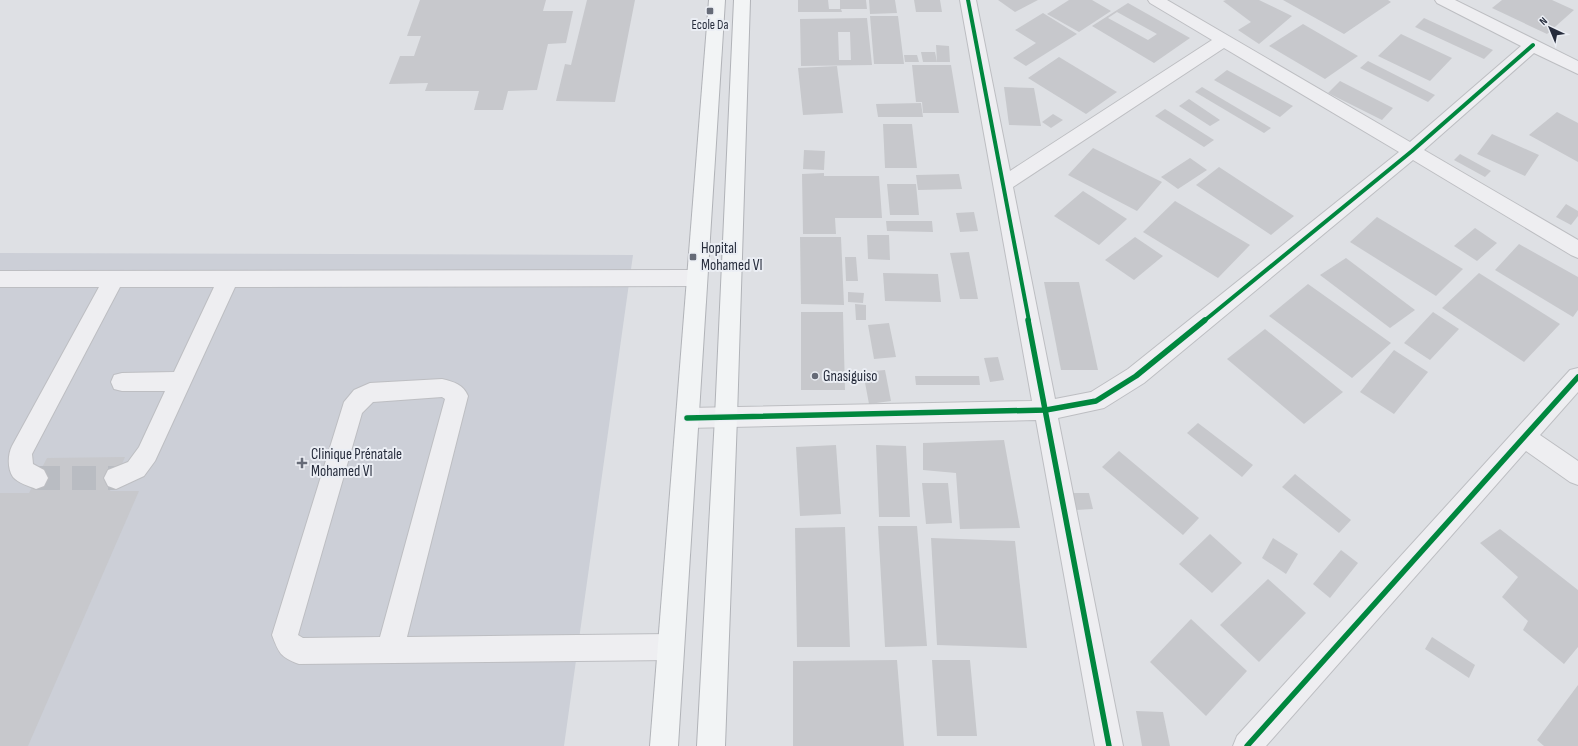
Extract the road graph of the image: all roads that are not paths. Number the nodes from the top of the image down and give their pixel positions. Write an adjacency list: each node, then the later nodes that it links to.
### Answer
1 (716, 0): 13 (highway)
2 (742, 0): 20 (highway)
3 (968, 0): 10 (street)
4 (1156, 0): 6 (street)
5 (1443, 0): 7 (street)
6 (1224, 40): 9 (street); 10 (street)
7 (1533, 46): 8 (street); 9 (street)
8 (1578, 68)
9 (1412, 151): 11 (street); 19 (street)
10 (1002, 184): 19 (street)
11 (1578, 250)
12 (228, 278): 13 (street); 15 (street); 17 (street)
13 (696, 278): 21 (highway)
14 (0, 279): 15 (street)
15 (114, 279): 24 (street)
16 (1578, 377): 22 (street)
17 (181, 381): 18 (street); 25 (street)
18 (122, 382)
19 (1046, 410): 20 (street); 30 (street)
20 (726, 417): 21 (street); 29 (highway)
21 (687, 418): 26 (highway)
22 (1525, 438): 23 (street); 31 (street)
23 (1578, 474)
24 (36, 478)
25 (116, 478)
26 (671, 647): 27 (street); 28 (highway)
27 (390, 650): 27 (street)
28 (664, 746)
29 (711, 746)
30 (1109, 746)
31 (1247, 746)

